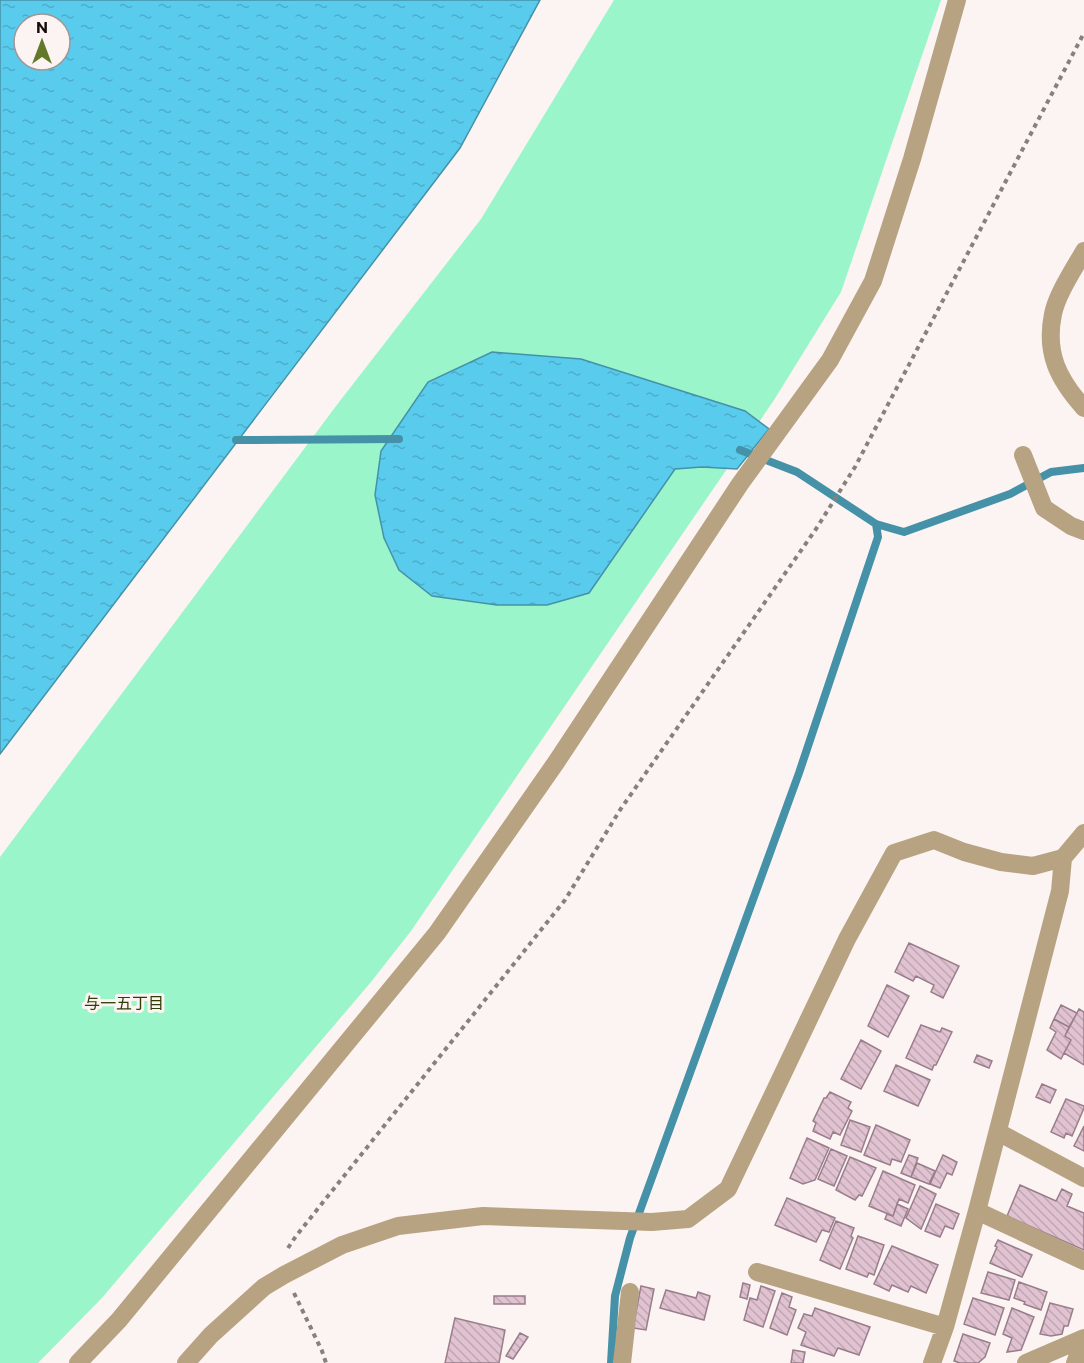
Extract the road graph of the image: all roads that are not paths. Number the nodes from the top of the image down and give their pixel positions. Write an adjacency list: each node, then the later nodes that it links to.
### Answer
1 (957, 0): 16 (street)
2 (1084, 250): 3 (street)
3 (1084, 408)
4 (1023, 454): 5 (street)
5 (1084, 531)
6 (1084, 833): 7 (street)
7 (1063, 858): 8 (street); 17 (street)
8 (998, 1132): 9 (street); 10 (street)
9 (1084, 1178)
10 (977, 1211): 11 (street); 14 (street)
11 (1084, 1262)
12 (757, 1272): 14 (street)
13 (630, 1292): 18 (street)
14 (945, 1327): 19 (street)
15 (1084, 1339): 20 (street); 21 (street)
16 (78, 1363)
17 (186, 1363)
18 (622, 1363)
19 (932, 1363)
20 (1026, 1363)
21 (1075, 1363)

